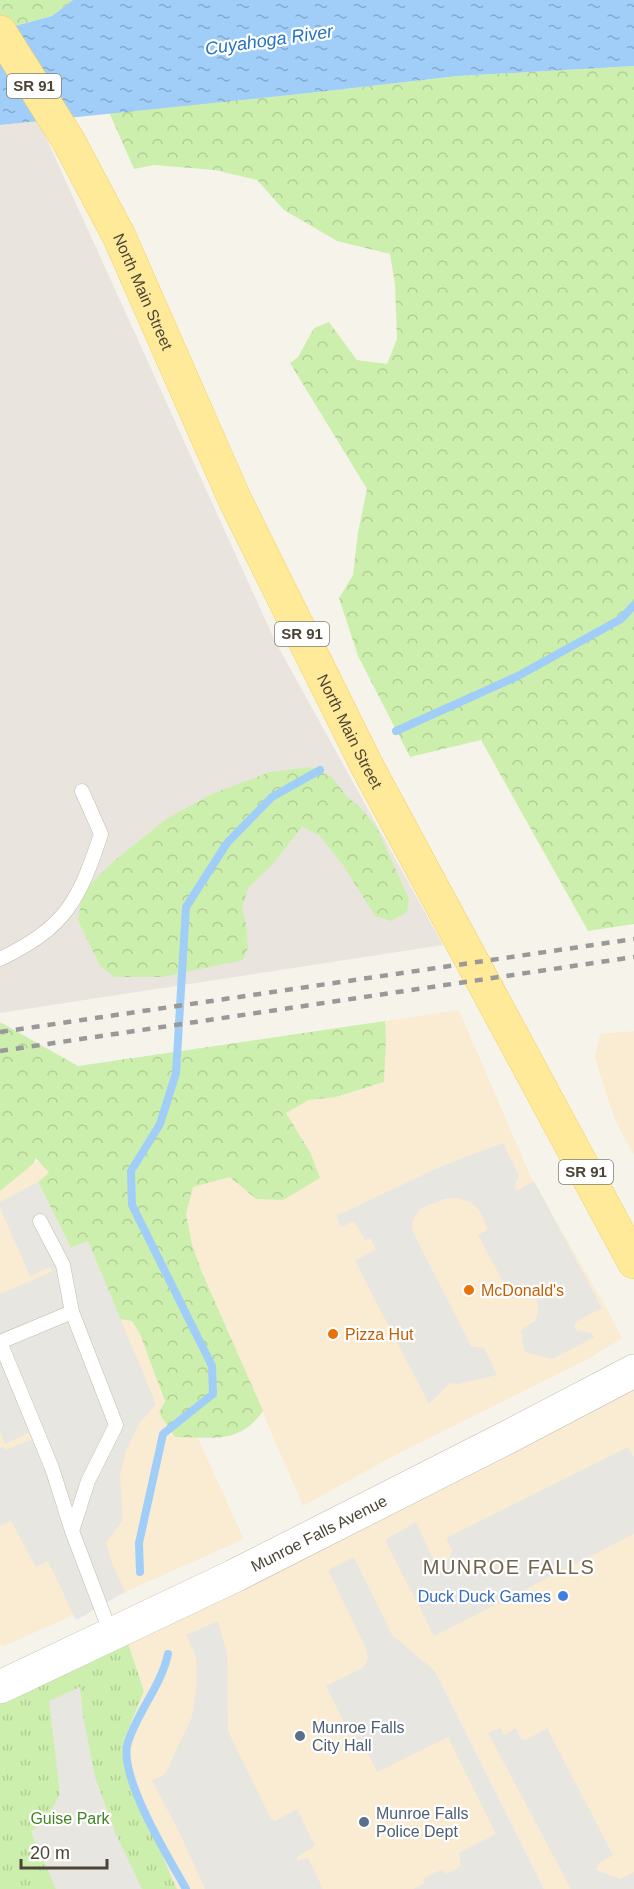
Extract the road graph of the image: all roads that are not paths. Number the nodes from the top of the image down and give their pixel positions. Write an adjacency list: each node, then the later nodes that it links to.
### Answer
1 (0, 32): 5 (main road, North Main Street / SR 91)
2 (82, 791): 3 (lane)
3 (0, 959)
4 (40, 1221): 6 (lane)
5 (634, 1262)
6 (72, 1311): 8 (lane); 8 (lane)
7 (634, 1371): 9 (street, Munroe Falls Avenue)
8 (72, 1531): 9 (lane)
9 (111, 1634): 10 (street, Munroe Falls Avenue)
10 (0, 1687)

